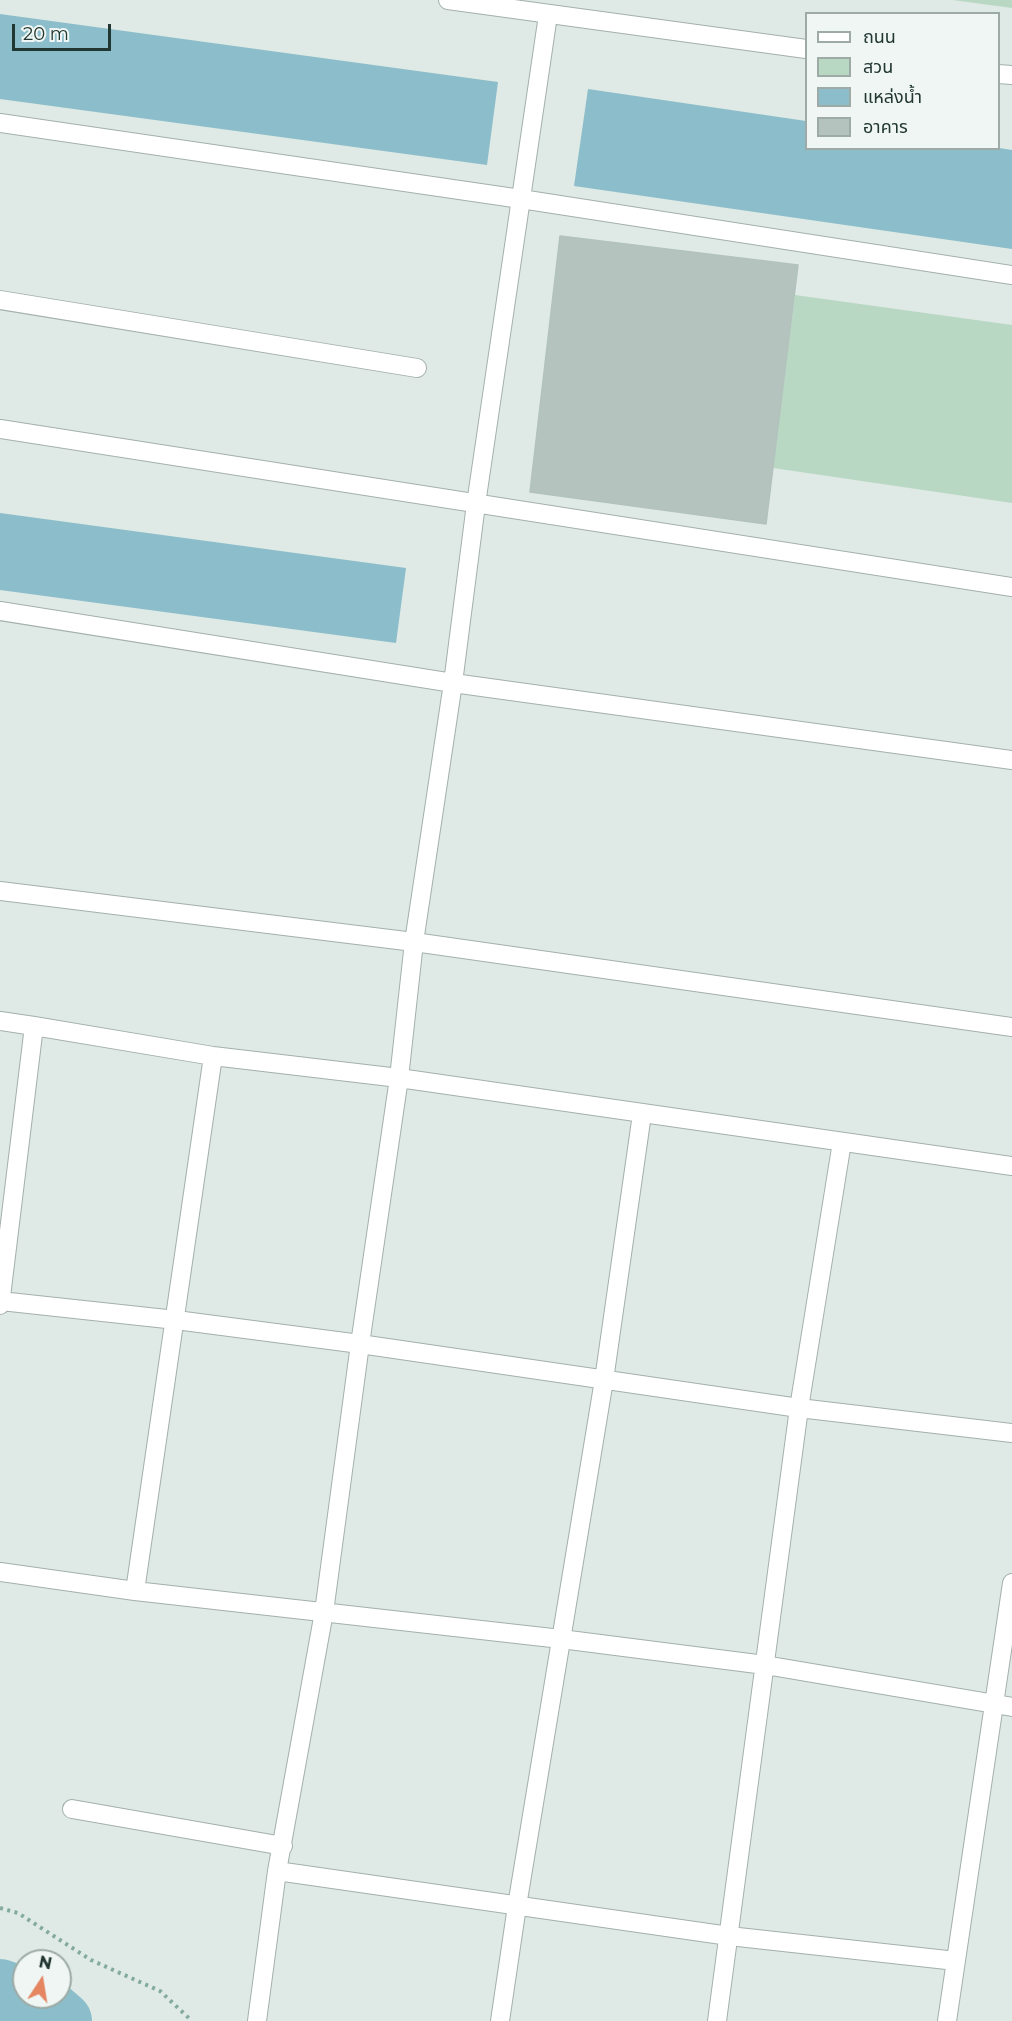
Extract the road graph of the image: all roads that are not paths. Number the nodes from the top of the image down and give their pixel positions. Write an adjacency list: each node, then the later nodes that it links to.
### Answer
1 (448, 0): 2 (street)
2 (548, 15): 3 (street); 5 (street)
3 (805, 49)
4 (0, 123): 5 (street)
5 (521, 199): 6 (street); 10 (street)
6 (1012, 275)
7 (0, 300): 8 (street)
8 (417, 368)
9 (0, 429): 10 (street)
10 (476, 504): 11 (street); 13 (street)
11 (1012, 587)
12 (0, 611): 13 (street)
13 (453, 683): 14 (street); 16 (street)
14 (1012, 760)
15 (0, 891): 16 (street)
16 (414, 942): 19 (street); 21 (street)
17 (0, 1022): 18 (street)
18 (34, 1026): 20 (street); 25 (street)
19 (1012, 1027)
20 (213, 1056): 21 (street); 26 (street)
21 (399, 1078): 22 (street); 27 (street)
22 (642, 1114): 23 (street); 28 (street)
23 (842, 1142): 24 (street); 29 (street)
24 (1012, 1166)
25 (0, 1302): 26 (street)
26 (176, 1320): 27 (street); 33 (street)
27 (360, 1344): 28 (street); 34 (street)
28 (604, 1380): 29 (street); 35 (street)
29 (799, 1408): 30 (street); 36 (street)
30 (1012, 1433)
31 (0, 1572): 33 (street)
32 (1012, 1583): 37 (street)
33 (135, 1591): 34 (street)
34 (324, 1612): 35 (street); 39 (street)
35 (561, 1640): 36 (street); 41 (street)
36 (765, 1665): 37 (street); 42 (street)
37 (1003, 1706): 43 (street)
38 (72, 1809): 39 (street)
39 (283, 1846): 40 (street)
40 (277, 1871): 41 (street); 44 (street)
41 (517, 1906): 42 (street); 45 (street)
42 (729, 1936): 43 (street); 46 (street)
43 (956, 1961): 47 (street)
44 (257, 2021)
45 (500, 2021)
46 (717, 2021)
47 (947, 2021)

